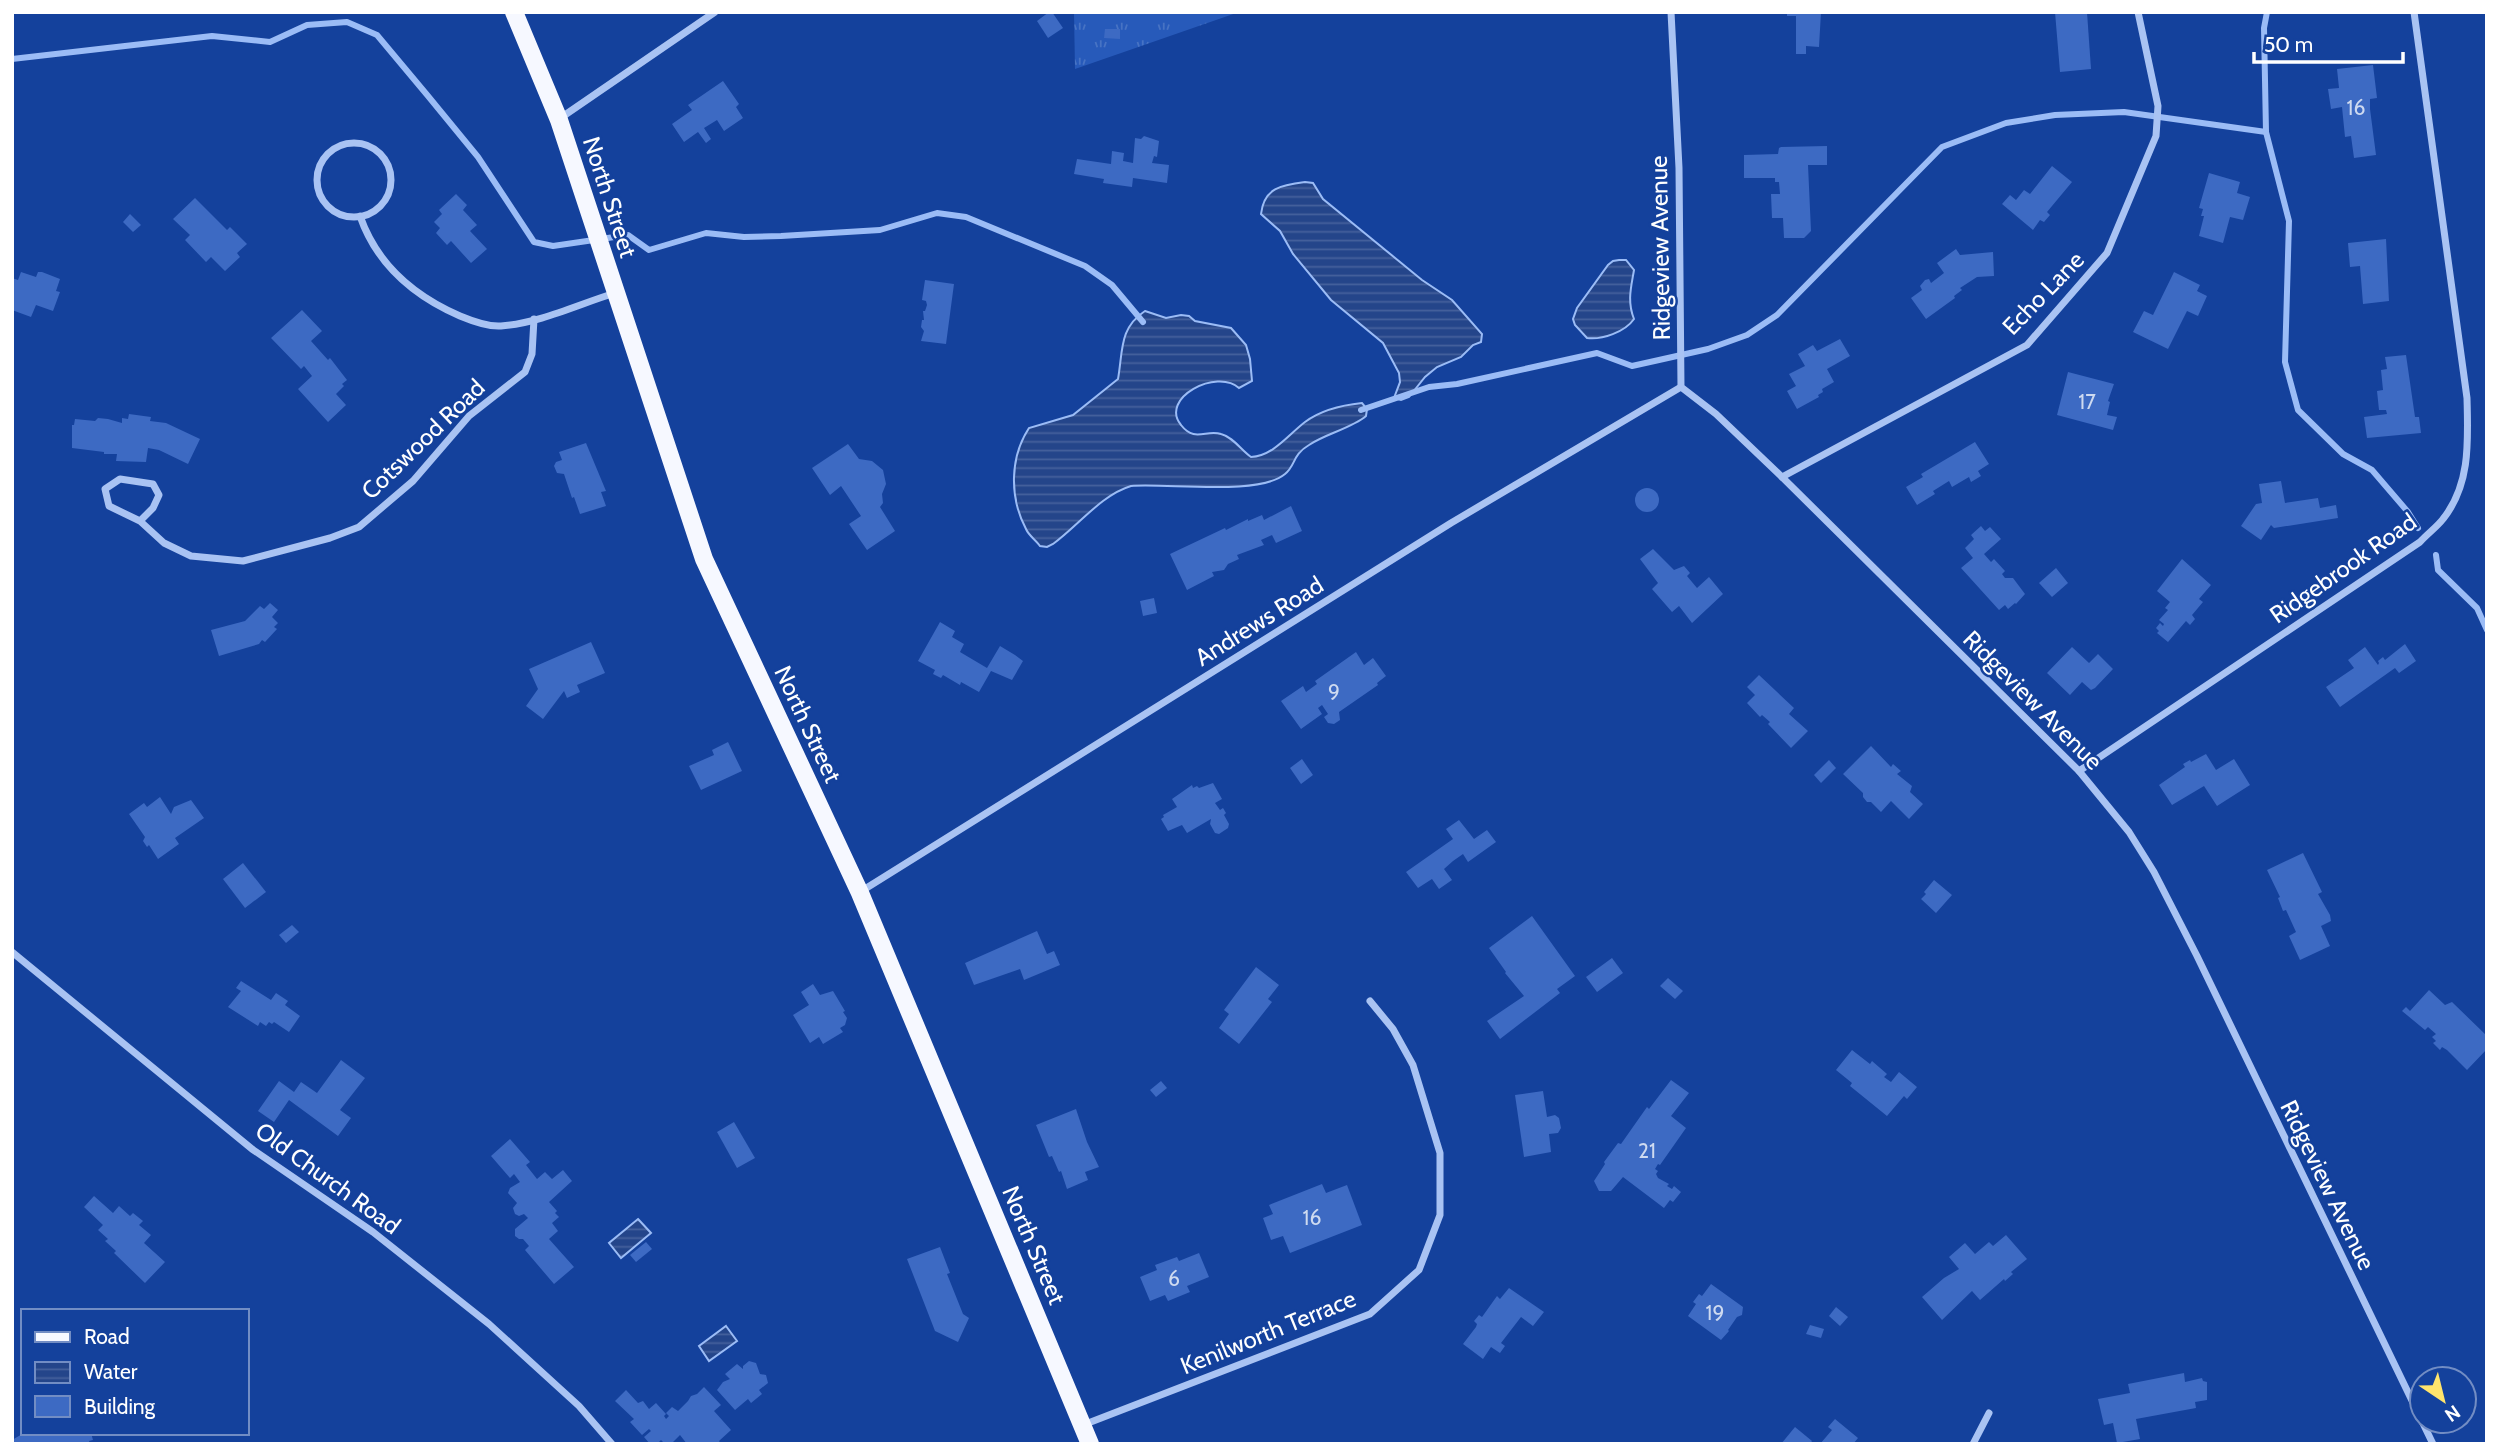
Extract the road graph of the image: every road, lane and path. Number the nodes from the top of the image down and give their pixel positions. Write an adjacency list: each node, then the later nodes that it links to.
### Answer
1 (514, 12): 6 (main road, North Street)
2 (715, 12): 6 (street)
3 (1671, 12): 10 (street, Ridgeview Avenue)
4 (2138, 12): 11 (street, Echo Lane)
5 (2414, 12): 13 (street, Ridgebrook Road)
6 (559, 120): 8 (main road, North Street)
7 (360, 216): 7 (street); 9 (street)
8 (615, 293): 9 (street); 14 (main road, North Street)
9 (534, 319): 12 (street, Cotswood Road)
10 (1681, 387): 11 (street, Ridgeview Avenue); 14 (street, Andrews Road)
11 (1782, 477): 13 (street, Ridgeview Avenue)
12 (140, 521): 12 (street, Cotswood Road)
13 (2079, 771): 22 (street, Ridgeview Avenue)
14 (860, 892): 18 (main road, North Street)
15 (12, 952): 19 (street, Old Church Road)
16 (1370, 1001): 18 (street, Kenilworth Terrace)
17 (1989, 1413): 21 (street)
18 (1083, 1425): 20 (main road, North Street)
19 (612, 1444)
20 (1090, 1444)
21 (1973, 1444)
22 (2432, 1444)

